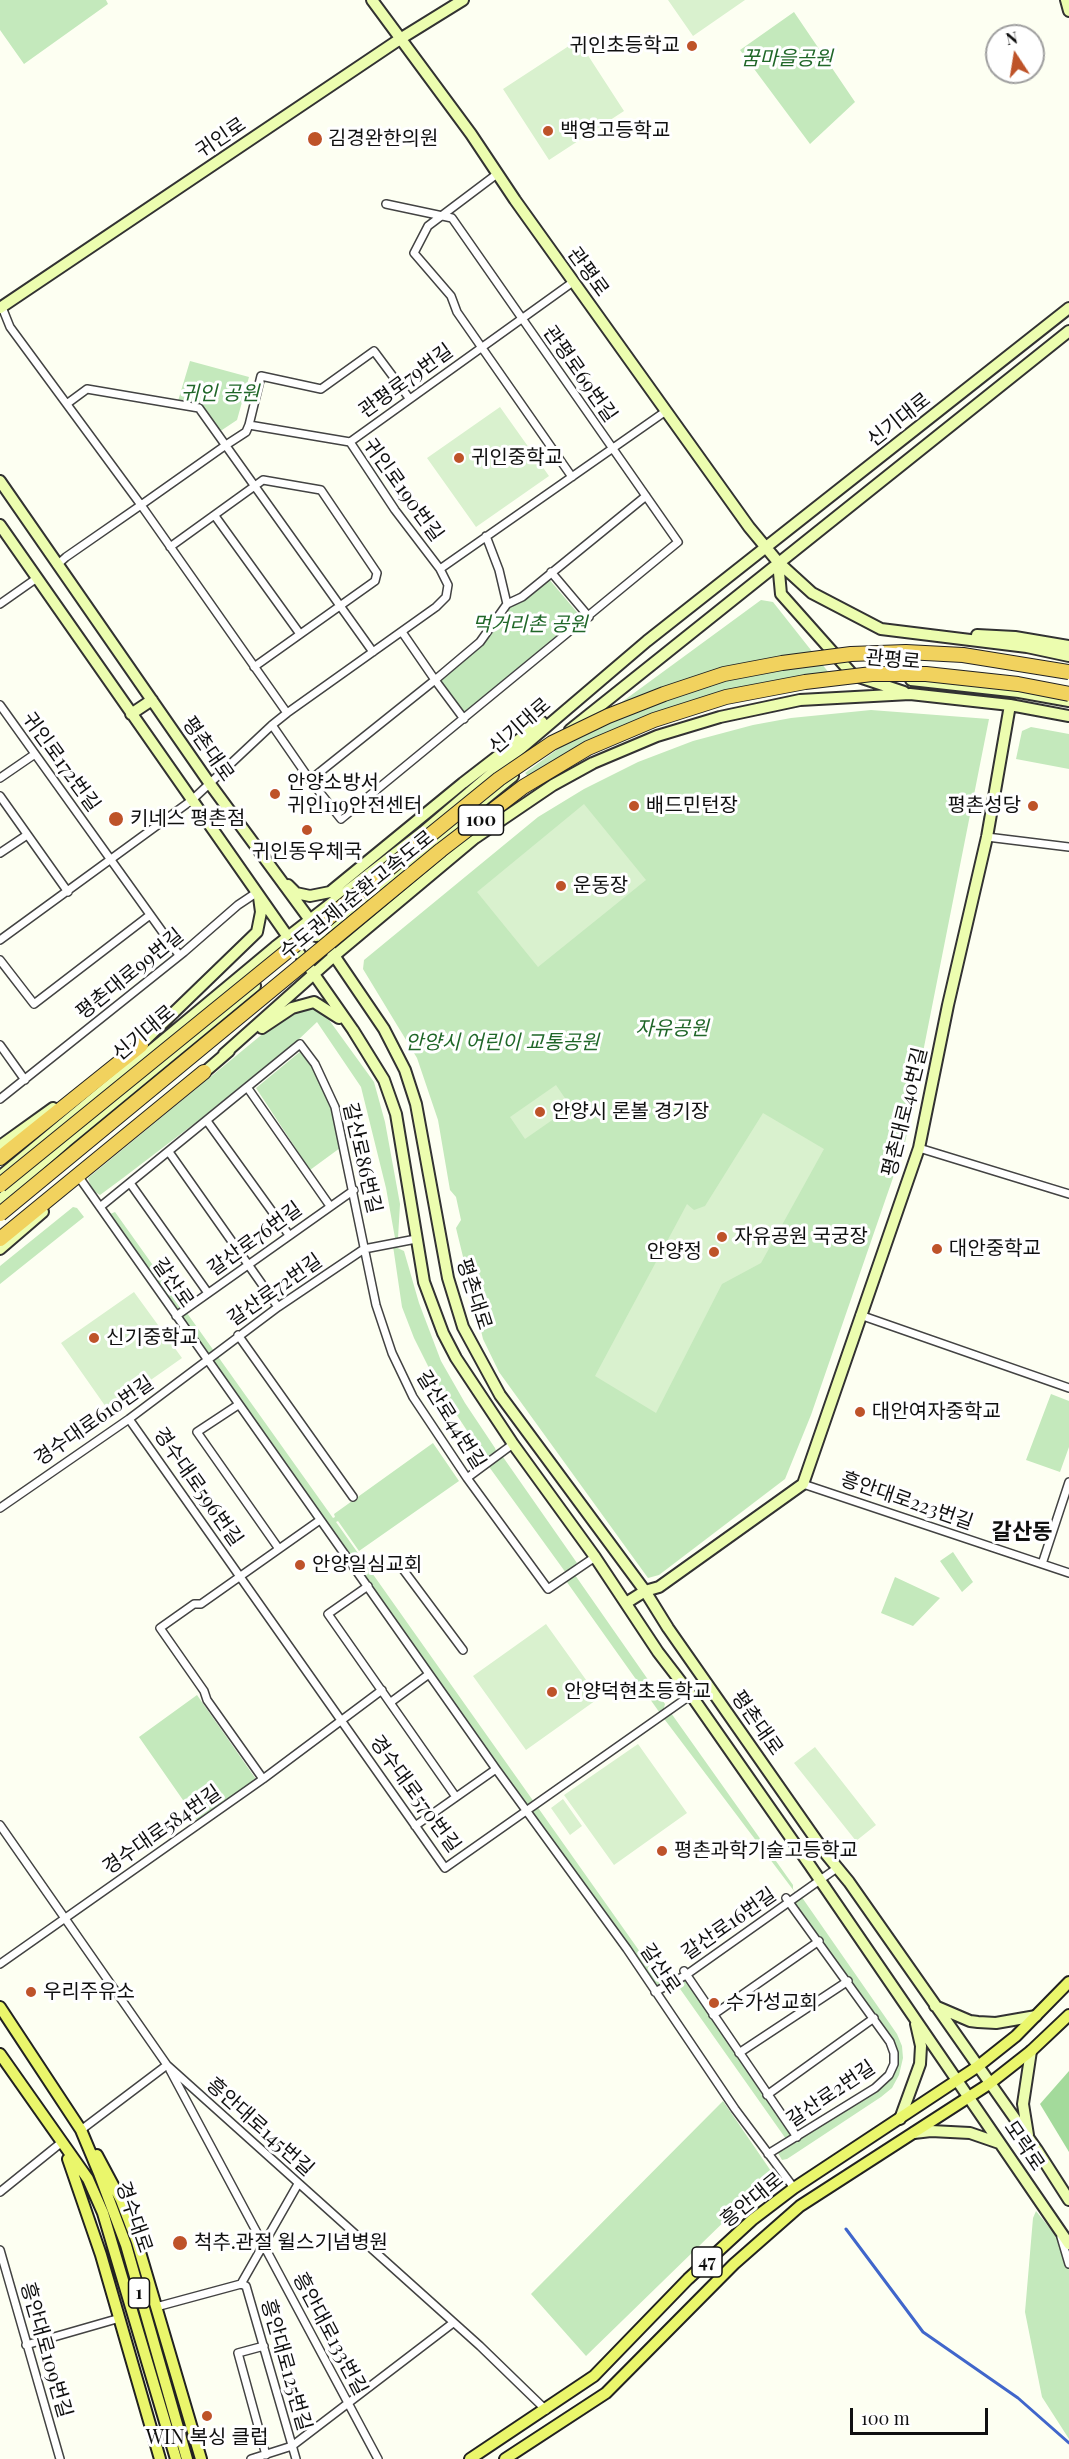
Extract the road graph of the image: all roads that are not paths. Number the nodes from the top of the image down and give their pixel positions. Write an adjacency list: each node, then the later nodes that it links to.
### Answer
1 (372, 0): 5 (street, 관평로)
2 (463, 0): 5 (street, 귀인로)
3 (1066, 0): 4 (street)
4 (1069, 11)
5 (399, 39): 6 (street, 관평로); 10 (street, 귀인로)
6 (497, 174): 8 (street); 9 (street, 관평로)
7 (386, 204): 8 (street)
8 (438, 216): 12 (street); 14 (street, 관평로79번길)
9 (573, 282): 12 (street, 관평로79번길); 17 (street, 관평로)
10 (1, 307): 16 (street)
11 (1069, 308): 31 (street, 신기대로)
12 (520, 318): 14 (street, 관평로79번길); 21 (street, 관평로69번길)
13 (1069, 331): 32 (street, 신기대로)
14 (481, 347): 15 (street, 관평로79번길); 22 (street)
15 (409, 398): 18 (street); 19 (street, 관평로79번길)
16 (68, 404): 20 (street); 26 (street)
17 (666, 411): 21 (street, 관평로69번길); 31 (street, 관평로)
18 (249, 425): 19 (street, 귀인로190번길); 20 (street)
19 (350, 442): 34 (street, 귀인로190번길)
20 (226, 444): 24 (street); 26 (street)
21 (613, 449): 22 (street, 관평로69번길); 25 (street, 관평로69번길)
22 (572, 477): 29 (street, 관평로69번길)
23 (0, 481): 33 (street, 평촌대로)
24 (255, 485): 27 (street); 38 (street); 38 (street)
25 (646, 496): 35 (street); 40 (street, 관평로69번길)
26 (141, 505): 30 (street); 33 (street)
27 (215, 516): 30 (street); 43 (street)
28 (0, 525): 36 (street, 평촌대로)
29 (486, 536): 34 (street, 관평로69번길); 39 (street)
30 (170, 547): 48 (street)
31 (766, 548): 32 (street, 관평로); 44 (street, 신기대로)
32 (778, 562): 41 (street, 관평로); 50 (street, 관평로); 72 (street, 신기대로)
33 (57, 565): 54 (street, 평촌대로)
34 (440, 569): 42 (street, 귀인로190번길)
35 (550, 572): 39 (street); 40 (street)
36 (37, 578): 37 (street); 58 (street, 평촌대로)
37 (0, 604)
38 (340, 604): 43 (street); 46 (street)
39 (507, 604): 51 (street)
40 (589, 617): 60 (street)
41 (882, 629): 45 (street); 47 (street, 관평로)
42 (402, 632): 46 (street, 귀인로190번길); 51 (street)
43 (300, 634): 48 (street)
44 (647, 641): 65 (street); 69 (street, 신기대로)
45 (1069, 646)
46 (373, 652): 57 (street, 귀인로190번길)
47 (1069, 656)
48 (254, 667): 57 (street)
49 (1069, 672): 107 (highway, 수도권제1순환고속도로 / 100, bridge)
50 (853, 675): 52 (street); 53 (street, 관평로); 72 (street)
51 (435, 680): 60 (street); 64 (street)
52 (910, 694): 56 (street); 81 (street)
53 (1068, 699): 113 (highway, 수도권제1순환고속도로 / 100, bridge)
54 (152, 700): 58 (street); 66 (street, 평촌대로)
55 (0, 705): 62 (street, 귀인로172번길)
56 (1010, 705): 59 (street); 71 (street, 평촌대로40번길)
57 (287, 713): 61 (street, 귀인로190번길)
58 (131, 714): 68 (street, 평촌대로)
59 (1069, 716)
60 (464, 719): 64 (street)
61 (272, 724): 64 (street); 66 (street, 귀인로190번길)
62 (35, 754): 63 (street); 75 (street, 귀인로172번길)
63 (0, 778)
64 (310, 780)
65 (464, 783): 69 (street); 77 (street)
66 (210, 784): 68 (street, 귀인로190번길); 77 (street, 평촌대로)
67 (0, 796): 70 (street)
68 (192, 800): 75 (street, 귀인로190번길); 79 (street, 평촌대로)
69 (423, 832): 82 (street, 신기대로)
70 (27, 835): 74 (street); 78 (street)
71 (987, 837): 73 (street); 102 (street, 평촌대로40번길)
72 (433, 841): 76 (street, 신기대로)
73 (1069, 847)
74 (0, 854)
75 (112, 860): 78 (street, 귀인로190번길); 80 (street, 귀인로172번길)
76 (401, 868): 81 (street); 83 (street, 신기대로)
77 (278, 876): 82 (street, 평촌대로)
78 (68, 892): 85 (street, 귀인로190번길)
79 (258, 895): 84 (street, 평촌대로); 88 (street, 평촌대로99번길); 94 (street)
80 (150, 915): 88 (street, 귀인로172번길); 90 (street)
81 (379, 918): 89 (street)
82 (310, 920): 83 (street, 평촌대로); 84 (street, 신기대로)
83 (319, 933): 86 (street, 신기대로); 89 (street, 평촌대로)
84 (287, 938): 86 (street, 평촌대로); 87 (street, 신기대로)
85 (0, 940)
86 (297, 952): 91 (street, 평촌대로); 110 (street, 신기대로)
87 (269, 953): 94 (street); 104 (street, 신기대로)
88 (179, 955): 97 (street, 평촌대로99번길)
89 (334, 956): 91 (street); 143 (street, 평촌대로)
90 (0, 960)
91 (313, 974): 92 (street, 평촌대로); 95 (street)
92 (352, 1030): 95 (street); 116 (street, 평촌대로)
93 (0, 1045): 97 (street)
94 (141, 1045): 101 (street); 101 (highway)
95 (224, 1054): 96 (street)
96 (204, 1072): 105 (street); 115 (highway)
97 (25, 1080): 99 (street, 평촌대로99번길)
98 (247, 1087): 100 (street, 갈산로86번길); 108 (street, 갈산로86번길); 111 (street)
99 (0, 1099)
100 (207, 1120): 103 (street, 갈산로86번길); 114 (street)
101 (0, 1148)
102 (919, 1148): 109 (street); 122 (street, 평촌대로40번길)
103 (169, 1152): 106 (street, 갈산로86번길); 119 (street)
104 (0, 1177)
105 (81, 1180): 112 (street, 갈산로); 117 (street)
106 (130, 1183): 112 (street, 갈산로86번길); 120 (street)
107 (0, 1185)
108 (354, 1190): 111 (street, 갈산로76번길); 118 (street, 갈산로86번길)
109 (1069, 1194)
110 (0, 1200)
111 (330, 1206): 114 (street, 갈산로76번길)
112 (100, 1208): 123 (street, 갈산로)
113 (0, 1214)
114 (289, 1235): 119 (street, 갈산로76번길)
115 (0, 1239)
116 (416, 1239): 118 (street); 129 (street, 평촌대로)
117 (0, 1249)
118 (364, 1249): 121 (street, 갈산로72번길); 130 (street, 갈산로44번길)
119 (248, 1265): 120 (street, 갈산로76번길); 121 (street)
120 (208, 1293): 123 (street, 갈산로76번길)
121 (278, 1307): 124 (street, 갈산로72번길)
122 (861, 1315): 126 (street); 132 (street, 평촌대로40번길)
123 (176, 1316): 125 (street, 갈산로)
124 (238, 1335): 125 (street, 갈산로72번길); 133 (street)
125 (207, 1360): 127 (street, 갈산로); 128 (street, 경수대로610번길)
126 (1069, 1388)
127 (238, 1405): 135 (street, 갈산로); 136 (street)
128 (129, 1419): 134 (street, 경수대로610번길); 141 (street, 경수대로596번길)
129 (513, 1444): 130 (street); 137 (street, 평촌대로)
130 (466, 1478): 137 (street, 갈산로44번길)
131 (1069, 1482): 139 (street)
132 (803, 1484): 139 (street, 흥안대로223번길); 143 (street)
133 (353, 1497)
134 (0, 1508)
135 (320, 1520): 136 (street, 경수대로596번길); 142 (street, 갈산로)
136 (279, 1549): 141 (street, 경수대로596번길)
137 (596, 1557): 144 (street, 평촌대로)
138 (399, 1564): 145 (street)
139 (1042, 1564): 140 (street, 흥안대로223번길)
140 (1069, 1573)
141 (240, 1575): 150 (street, 경수대로596번길); 152 (street, 경수대로596번길)
142 (368, 1586): 146 (street, 갈산로); 147 (street)
143 (645, 1591): 144 (street); 157 (street, 평촌대로)
144 (626, 1603): 148 (street, 평촌대로)
145 (463, 1650)
146 (429, 1674): 149 (street); 151 (street, 갈산로)
147 (382, 1690): 149 (street); 150 (street, 경수대로584번길)
148 (692, 1695): 154 (street); 158 (street, 평촌대로)
149 (391, 1702): 153 (street)
150 (342, 1720): 152 (street, 경수대로584번길); 156 (street, 경수대로570번길)
151 (496, 1769): 153 (street); 154 (street, 갈산로)
152 (263, 1779): 160 (street, 경수대로584번길)
153 (456, 1797): 156 (street)
154 (526, 1811): 156 (street, 경수대로570번길); 166 (street, 갈산로)
155 (0, 1825): 160 (street, 흥안대로145번길)
156 (415, 1826)
157 (837, 1868): 158 (street, 갈산로16번길); 167 (street, 평촌대로)
158 (820, 1881): 159 (street, 갈산로16번길); 173 (street, 평촌대로)
159 (788, 1899): 161 (street, 갈산로2번길); 163 (street, 갈산로16번길)
160 (65, 1920): 162 (street, 경수대로584번길); 177 (street, 흥안대로145번길)
161 (819, 1941): 164 (street, 갈산로2번길); 169 (street)
162 (0, 1964)
163 (685, 1973): 166 (street, 갈산로16번길); 169 (street)
164 (848, 1981): 172 (street, 갈산로2번길); 175 (street)
165 (1069, 1982): 171 (main road, 흥안대로 / 47)
166 (656, 1992): 190 (street, 갈산로)
167 (935, 2006): 171 (street); 178 (street, 평촌대로)
168 (0, 2007): 184 (main road, 경수대로 / 1)
169 (713, 2015): 175 (street)
170 (1069, 2015): 174 (main road, 흥안대로 / 47)
171 (1036, 2016): 178 (main road, 흥안대로 / 47)
172 (874, 2018): 181 (street, 갈산로2번길); 186 (street, 갈산로2번길)
173 (915, 2018): 179 (street, 평촌대로); 183 (street)
174 (1031, 2051): 180 (main road, 흥안대로 / 47); 187 (street)
175 (739, 2053): 181 (street)
176 (0, 2054): 188 (main road, 경수대로 / 1)
177 (168, 2065): 184 (street); 191 (street, 흥안대로145번길); 196 (street, 흥안대로133번길)
178 (977, 2067): 179 (main road, 흥안대로 / 47); 180 (street, 평촌대로)
179 (957, 2080): 182 (street, 평촌대로); 183 (main road, 흥안대로 / 47)
180 (989, 2084): 182 (main road, 흥안대로 / 47); 187 (street, 모락로)
181 (767, 2095): 186 (street)
182 (969, 2098): 185 (main road, 흥안대로 / 47); 189 (street, 모락로)
183 (900, 2119): 192 (main road, 흥안대로 / 47)
184 (81, 2130): 201 (main road); 213 (main road, 경수대로 / 1)
185 (914, 2133): 189 (street); 219 (main road, 흥안대로 / 47)
186 (797, 2137): 190 (street, 갈산로2번길)
187 (1028, 2139): 194 (street, 모락로)
188 (62, 2142): 193 (street); 202 (main road); 212 (main road, 경수대로 / 1)
189 (1001, 2144): 195 (street, 모락로)
190 (768, 2154): 192 (street, 갈산로)
191 (298, 2184): 196 (street); 203 (street, 흥안대로145번길)
192 (794, 2188): 207 (main road, 흥안대로 / 47)
193 (0, 2192)
194 (1069, 2200)
195 (1060, 2232): 197 (street, 모락로); 199 (street)
196 (263, 2243): 200 (street); 206 (street, 흥안대로133번길)
197 (1069, 2244)
198 (0, 2250): 204 (street, 흥안대로109번길)
199 (1069, 2264)
200 (241, 2284): 201 (street); 205 (street, 흥안대로125번길)
201 (156, 2307): 214 (main road)
202 (120, 2318): 204 (street); 211 (main road)
203 (453, 2323): 206 (street); 207 (street, 흥안대로145번길)
204 (26, 2345): 210 (street, 흥안대로109번길)
205 (264, 2346): 208 (street, 흥안대로125번길); 209 (street)
206 (349, 2404): 208 (street); 217 (street, 흥안대로133번길)
207 (546, 2410): 218 (main road, 흥안대로 / 47)
208 (292, 2446): 209 (street); 216 (street, 흥안대로125번길)
209 (266, 2455): 215 (street)
210 (60, 2459)
211 (160, 2459)
212 (176, 2459)
213 (187, 2459)
214 (201, 2459)
215 (251, 2459)
216 (296, 2459)
217 (378, 2459)
218 (470, 2459)
219 (505, 2459)

